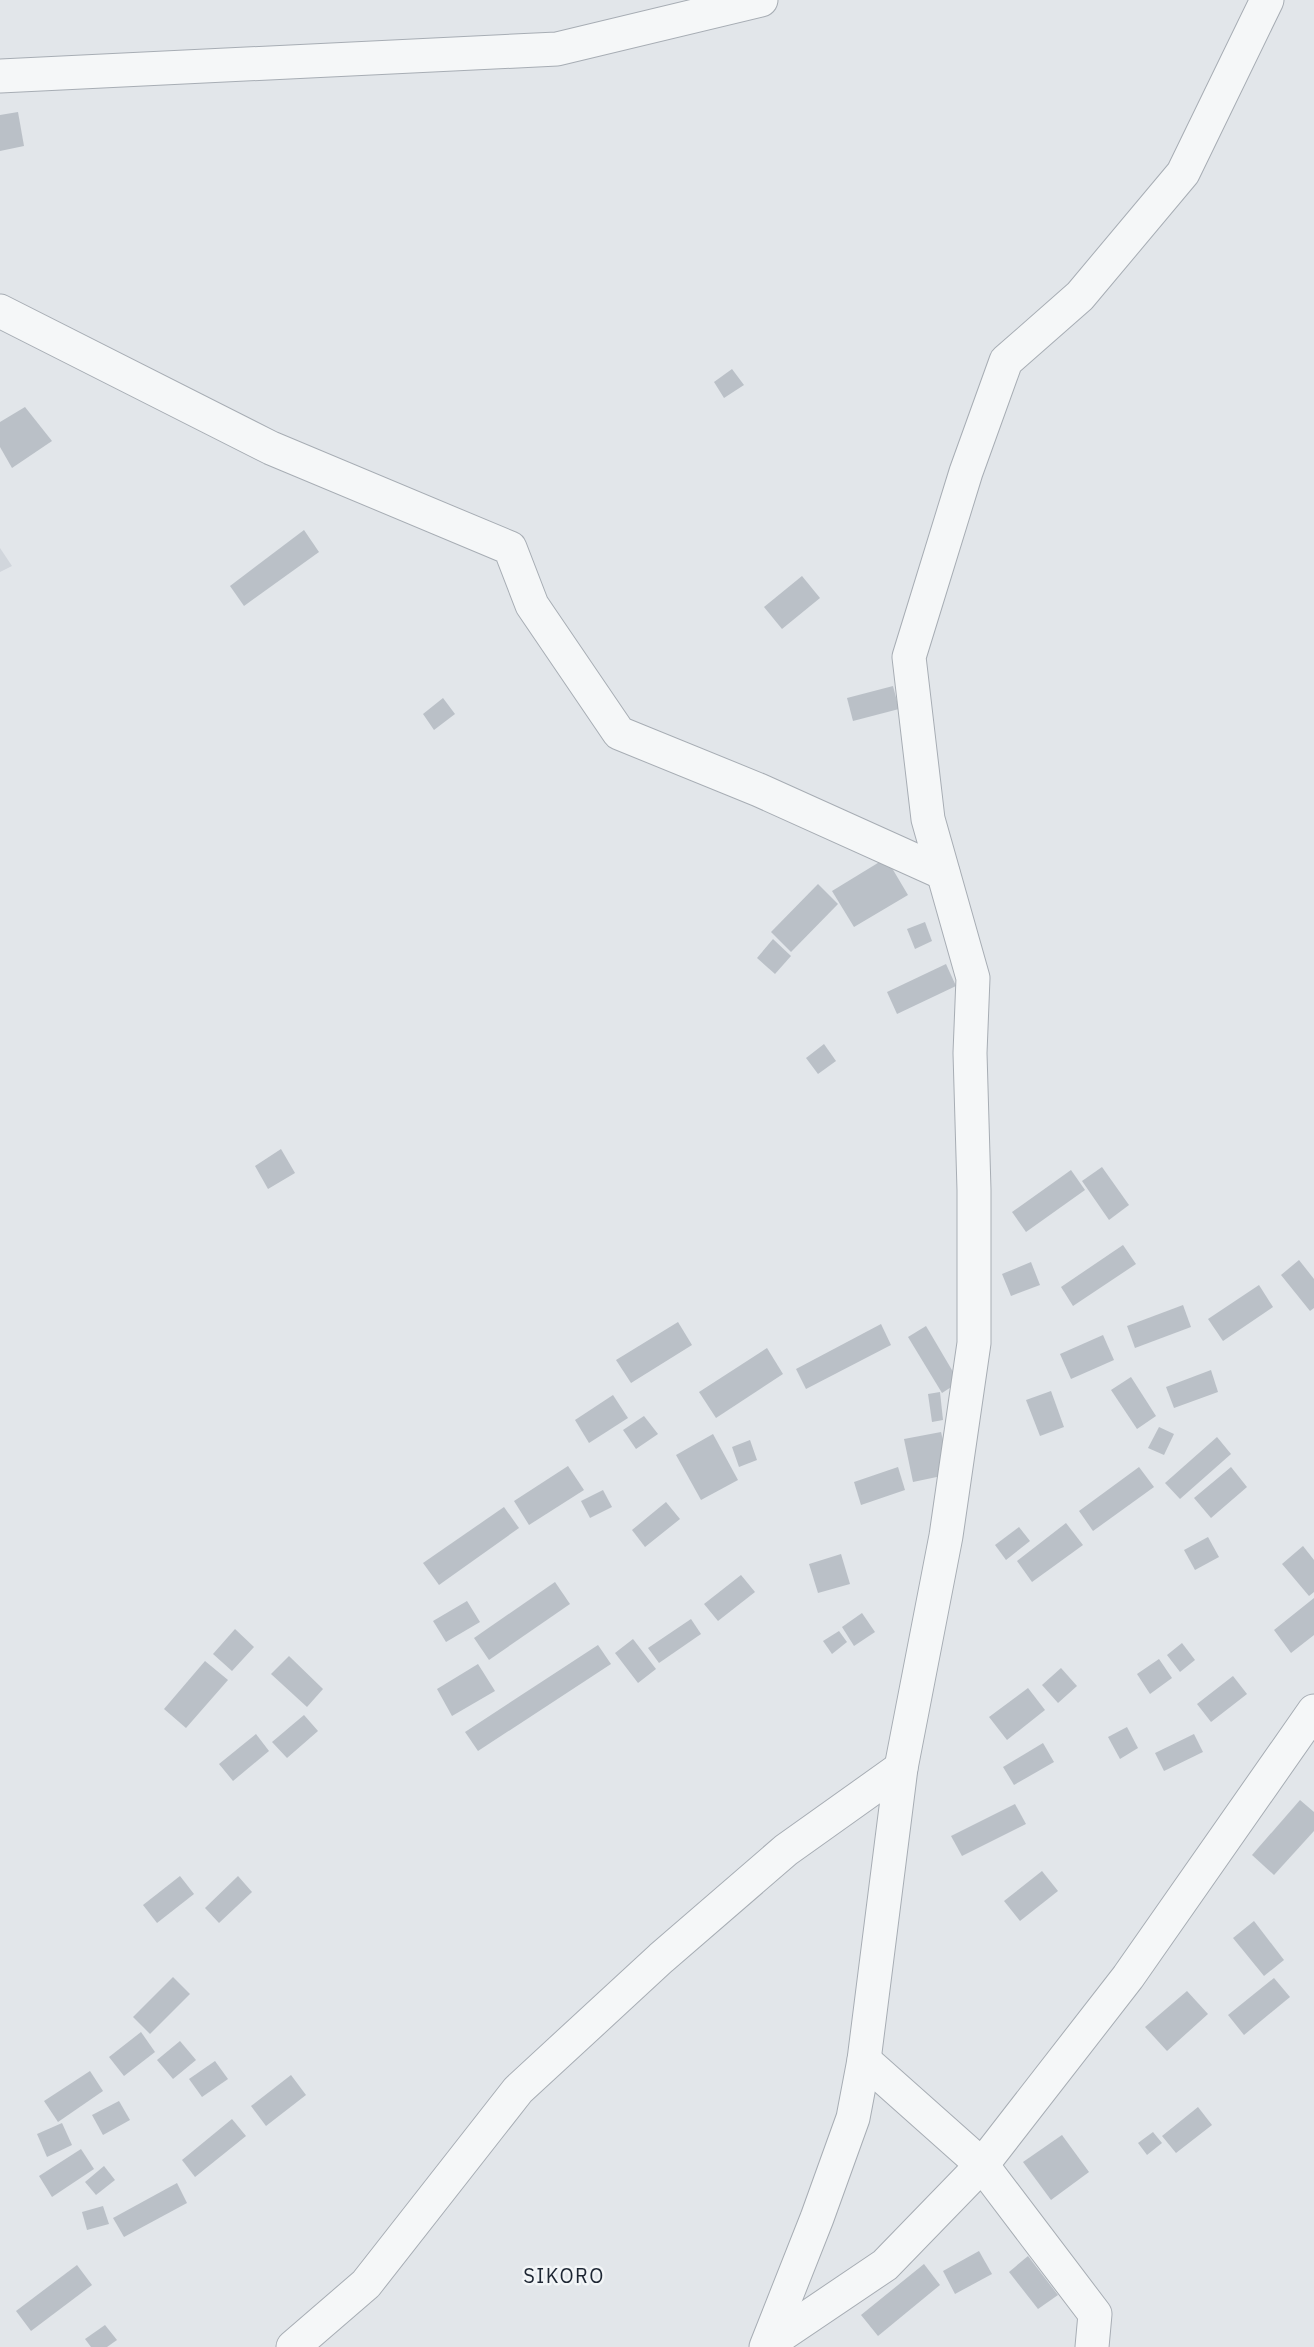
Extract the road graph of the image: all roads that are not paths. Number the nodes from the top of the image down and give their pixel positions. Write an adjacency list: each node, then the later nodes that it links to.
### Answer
1 (761, 0): 3 (street)
2 (1267, 0): 5 (street)
3 (0, 76)
4 (0, 311): 5 (street)
5 (943, 873): 7 (street)
6 (1314, 1711): 9 (street)
7 (902, 1768): 8 (street); 11 (street)
8 (864, 2060): 9 (street); 10 (street)
9 (982, 2165): 10 (street); 12 (street)
10 (767, 2346)
11 (293, 2347)
12 (1092, 2347)

